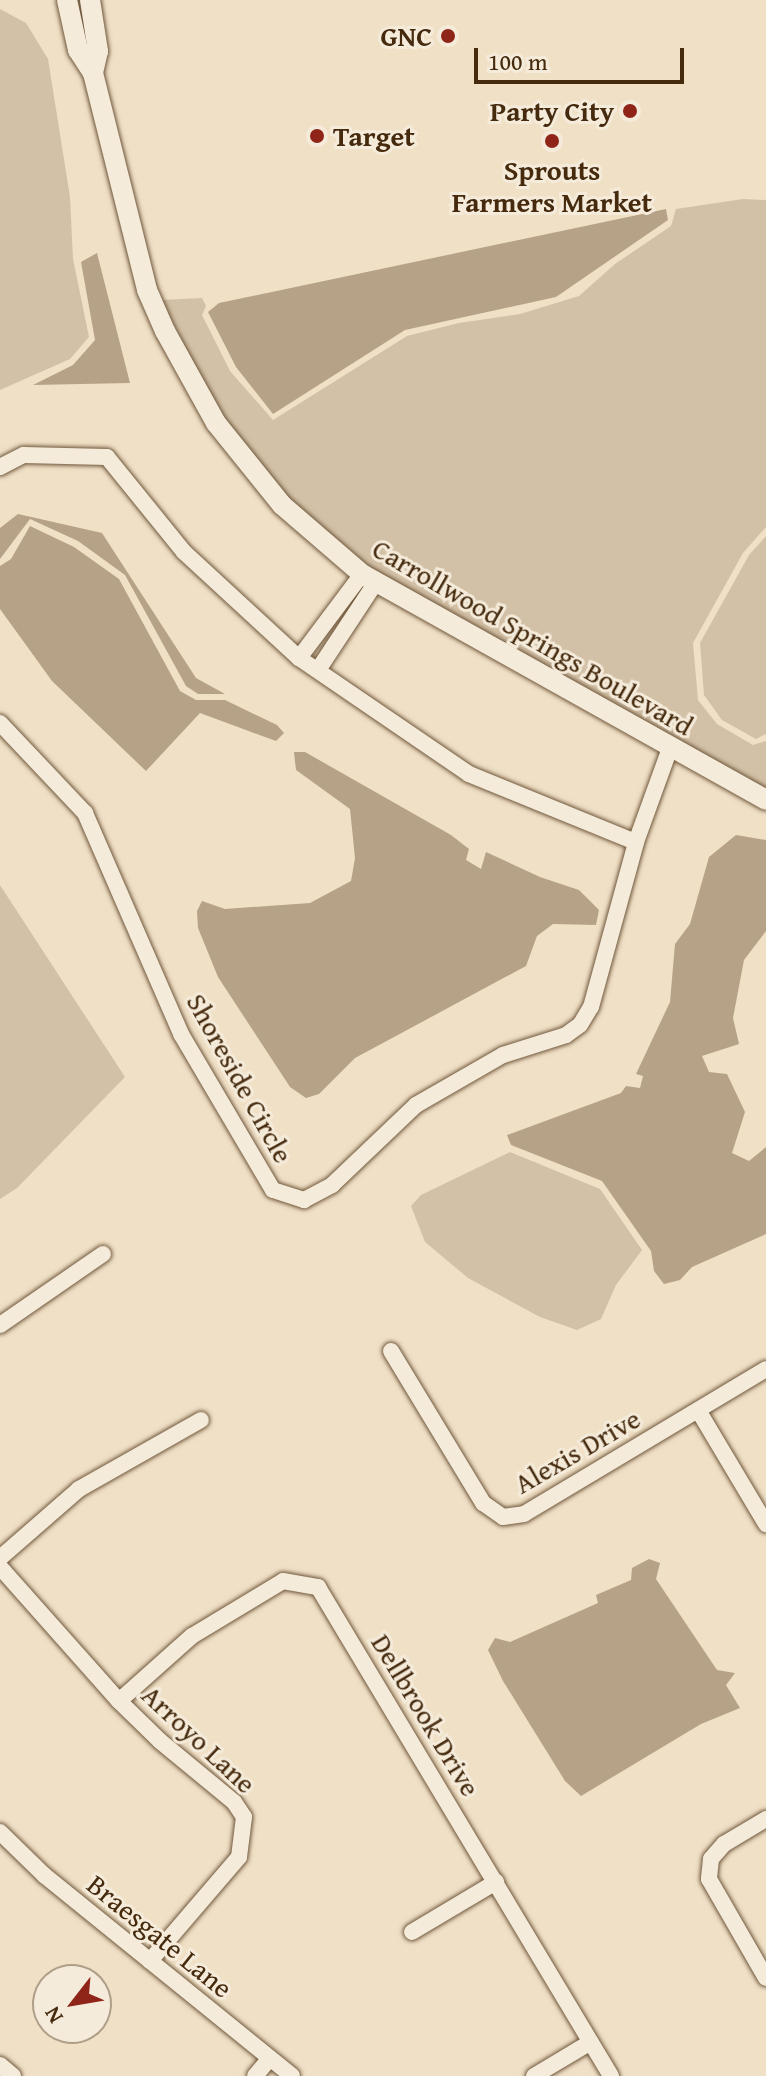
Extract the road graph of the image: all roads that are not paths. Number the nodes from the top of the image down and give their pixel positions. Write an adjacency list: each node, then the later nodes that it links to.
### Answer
1 (67, 0): 3 (street, Carrollwood Springs Boulevard)
2 (90, 0): 3 (street, Carrollwood Springs Boulevard)
3 (93, 73): 5 (street, Carrollwood Springs Boulevard)
4 (0, 467): 6 (street)
5 (369, 578): 6 (street); 7 (street); 9 (street, Carrollwood Springs Boulevard)
6 (299, 658): 7 (street)
7 (318, 670): 11 (street)
8 (0, 723): 11 (street, Shoreside Circle)
9 (670, 748): 10 (street, Carrollwood Springs Boulevard); 11 (street, Shoreside Circle)
10 (766, 800)
11 (636, 842)
12 (103, 1254): 13 (street)
13 (0, 1325)
14 (391, 1351): 16 (street, Alexis Drive)
15 (766, 1369): 16 (street, Alexis Drive)
16 (698, 1410): 18 (street)
17 (201, 1420): 19 (street)
18 (766, 1524)
19 (0, 1558)
20 (0, 1567): 21 (street, Arroyo Lane)
21 (119, 1701): 24 (street, Dellbrook Drive); 26 (street, Arroyo Lane)
22 (766, 1819): 27 (street)
23 (0, 1832): 26 (street, Braesgate Lane)
24 (496, 1882): 25 (street); 28 (street, Dellbrook Drive)
25 (412, 1932)
26 (150, 1961): 29 (street, Braesgate Lane)
27 (766, 1978)
28 (591, 2042): 34 (street); 35 (street, Dellbrook Drive)
29 (270, 2058): 32 (street); 33 (street, Braesgate Lane)
30 (0, 2065): 31 (street)
31 (13, 2076)
32 (255, 2076)
33 (292, 2076)
34 (534, 2076)
35 (611, 2076)

